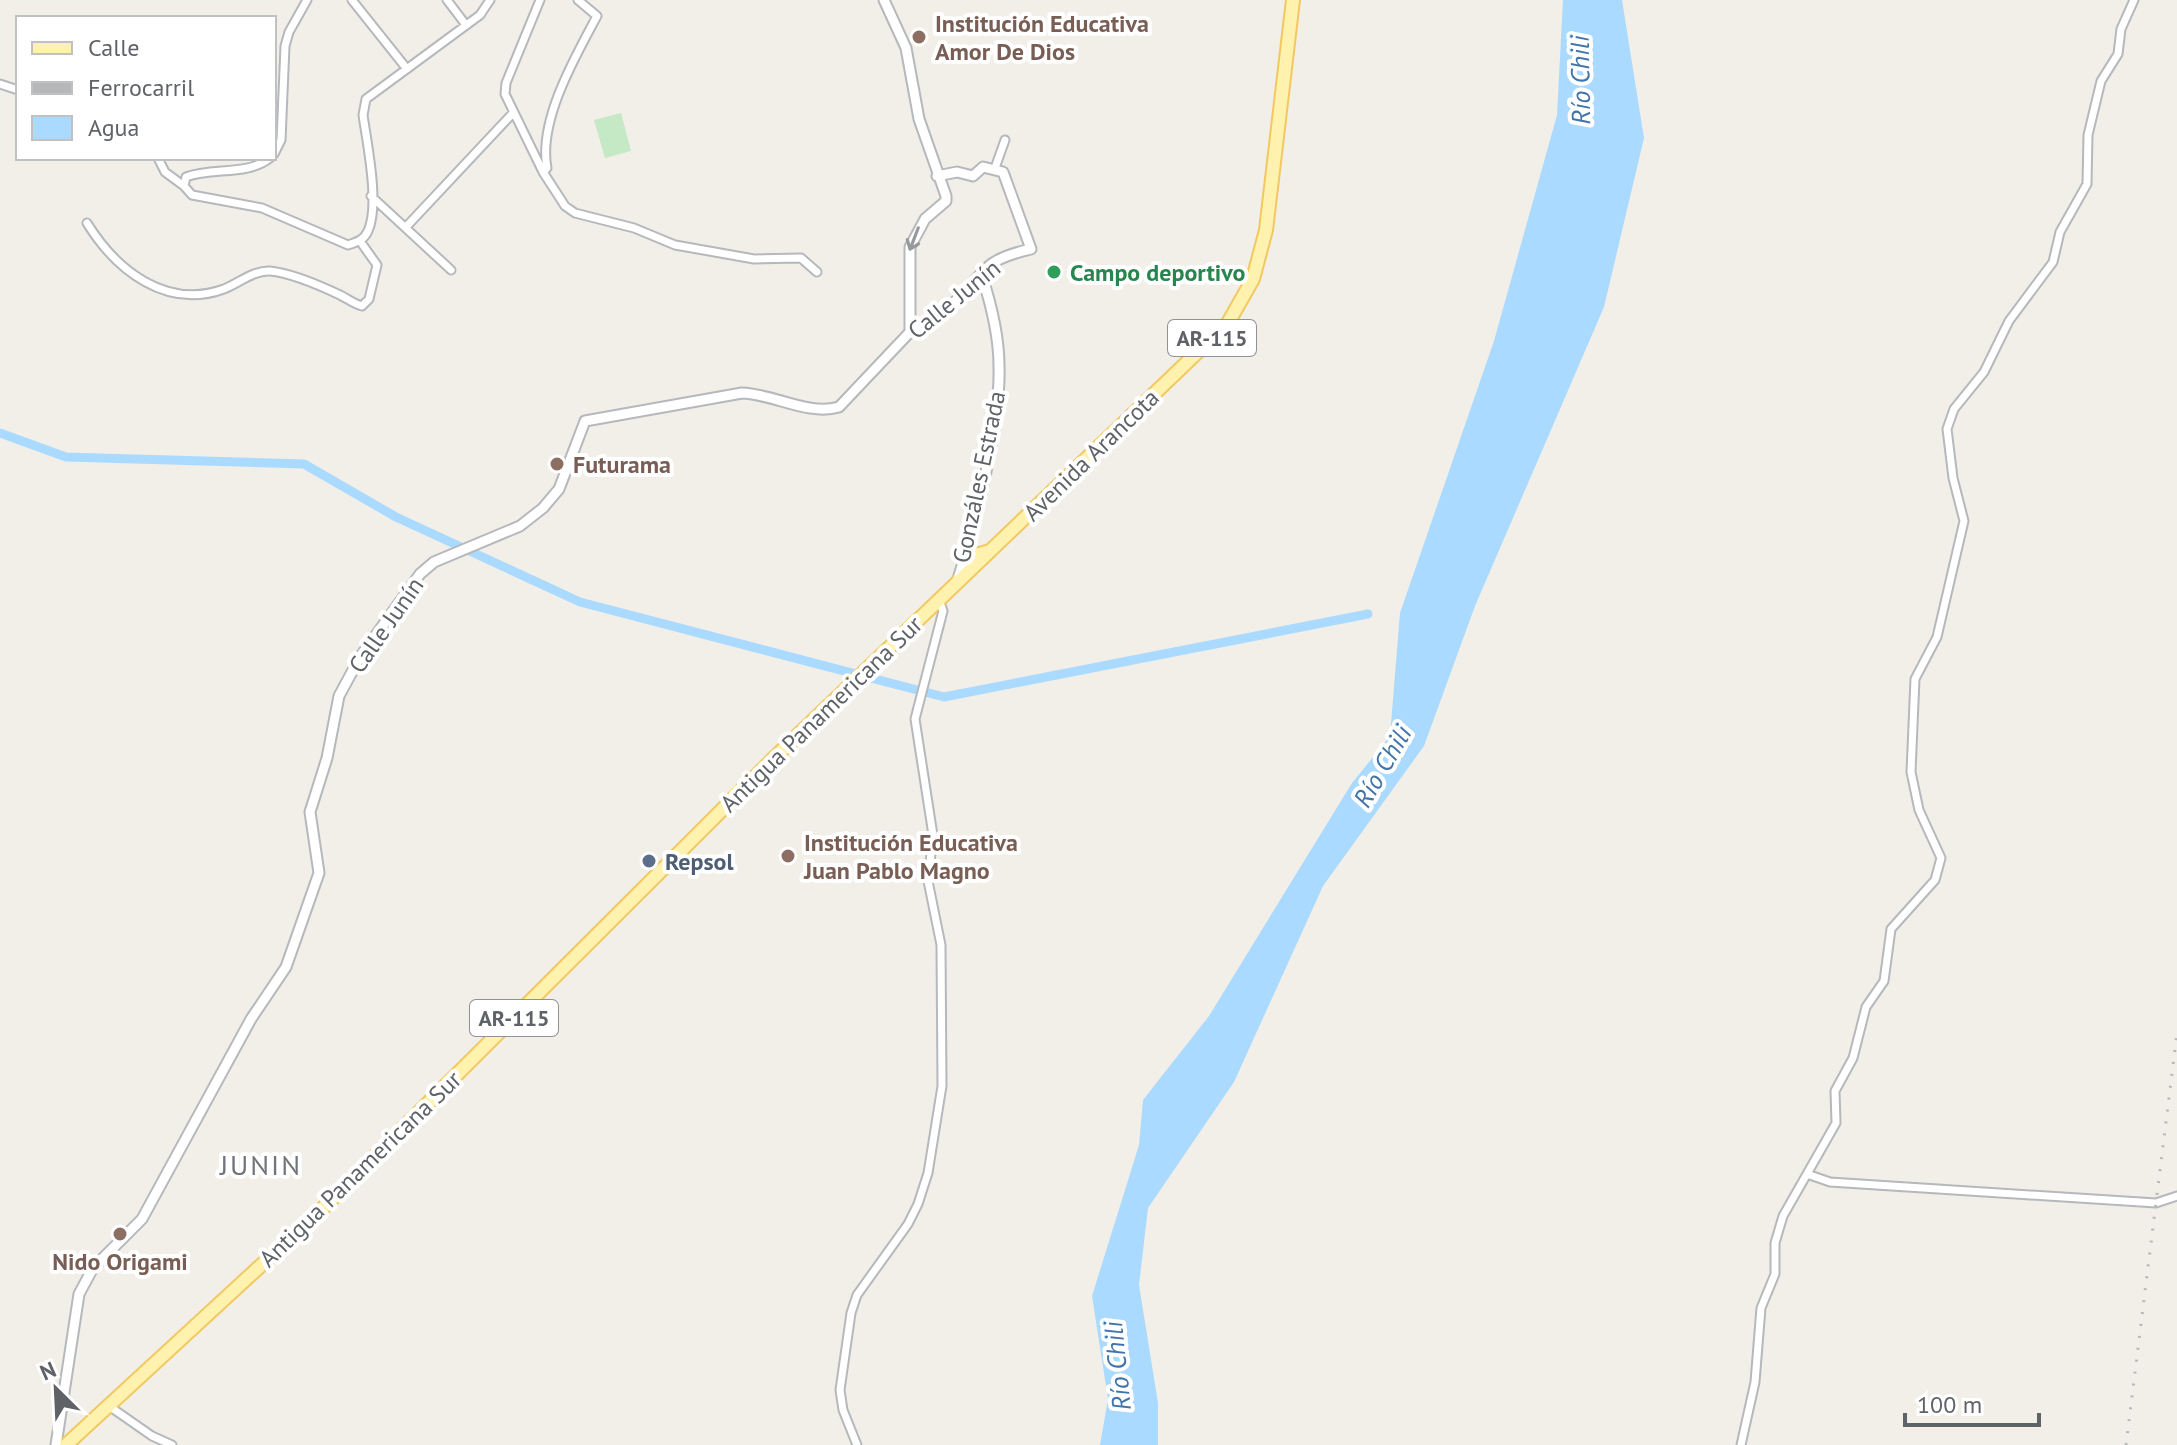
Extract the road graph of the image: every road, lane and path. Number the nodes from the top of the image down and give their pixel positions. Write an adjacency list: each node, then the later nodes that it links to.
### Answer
1 (307, 0): 14 (street)
2 (352, 0): 11 (street)
3 (447, 0): 10 (street)
4 (490, 0): 10 (street)
5 (540, 0): 12 (street)
6 (578, 0): 18 (street)
7 (884, 0): 19 (street)
8 (1293, 0): 30 (main road, Avenida Arancota / AR-115)
9 (2134, 0): 33 (street)
10 (466, 25): 11 (street)
11 (407, 69): 21 (street)
12 (513, 113): 18 (street); 23 (street)
13 (1005, 140): 17 (street)
14 (276, 149)
15 (159, 160): 20 (street)
16 (265, 160): 20 (street)
17 (995, 168): 19 (street); 27 (street, Calle Junín)
18 (543, 172): 26 (street)
19 (937, 176): 28 (street, one-way to 28)
20 (184, 186): 24 (street)
21 (371, 196): 23 (street); 24 (street)
22 (87, 223): 24 (street)
23 (406, 227): 25 (street)
24 (360, 241)
25 (451, 270)
26 (817, 272)
27 (982, 276): 28 (street, Calle Junín); 29 (street, Gonzáles Estrada)
28 (910, 332): 36 (street, Calle Junín)
29 (967, 549): 30 (main road); 31 (street, Gonzáles Estrada)
30 (990, 551): 31 (main road, Avenida Arancota / AR-115)
31 (956, 584): 32 (main road, Antigua Panamericana Sur / AR-115)
32 (939, 600): 35 (main road, Antigua Panamericana Sur / AR-115); 39 (street)
33 (1807, 1174): 34 (street); 40 (street)
34 (2177, 1196)
35 (109, 1406): 37 (main road, Antigua Panamericana Sur / AR-115); 38 (street)
36 (56, 1445)
37 (66, 1445)
38 (172, 1445)
39 (857, 1445)
40 (1741, 1445)

